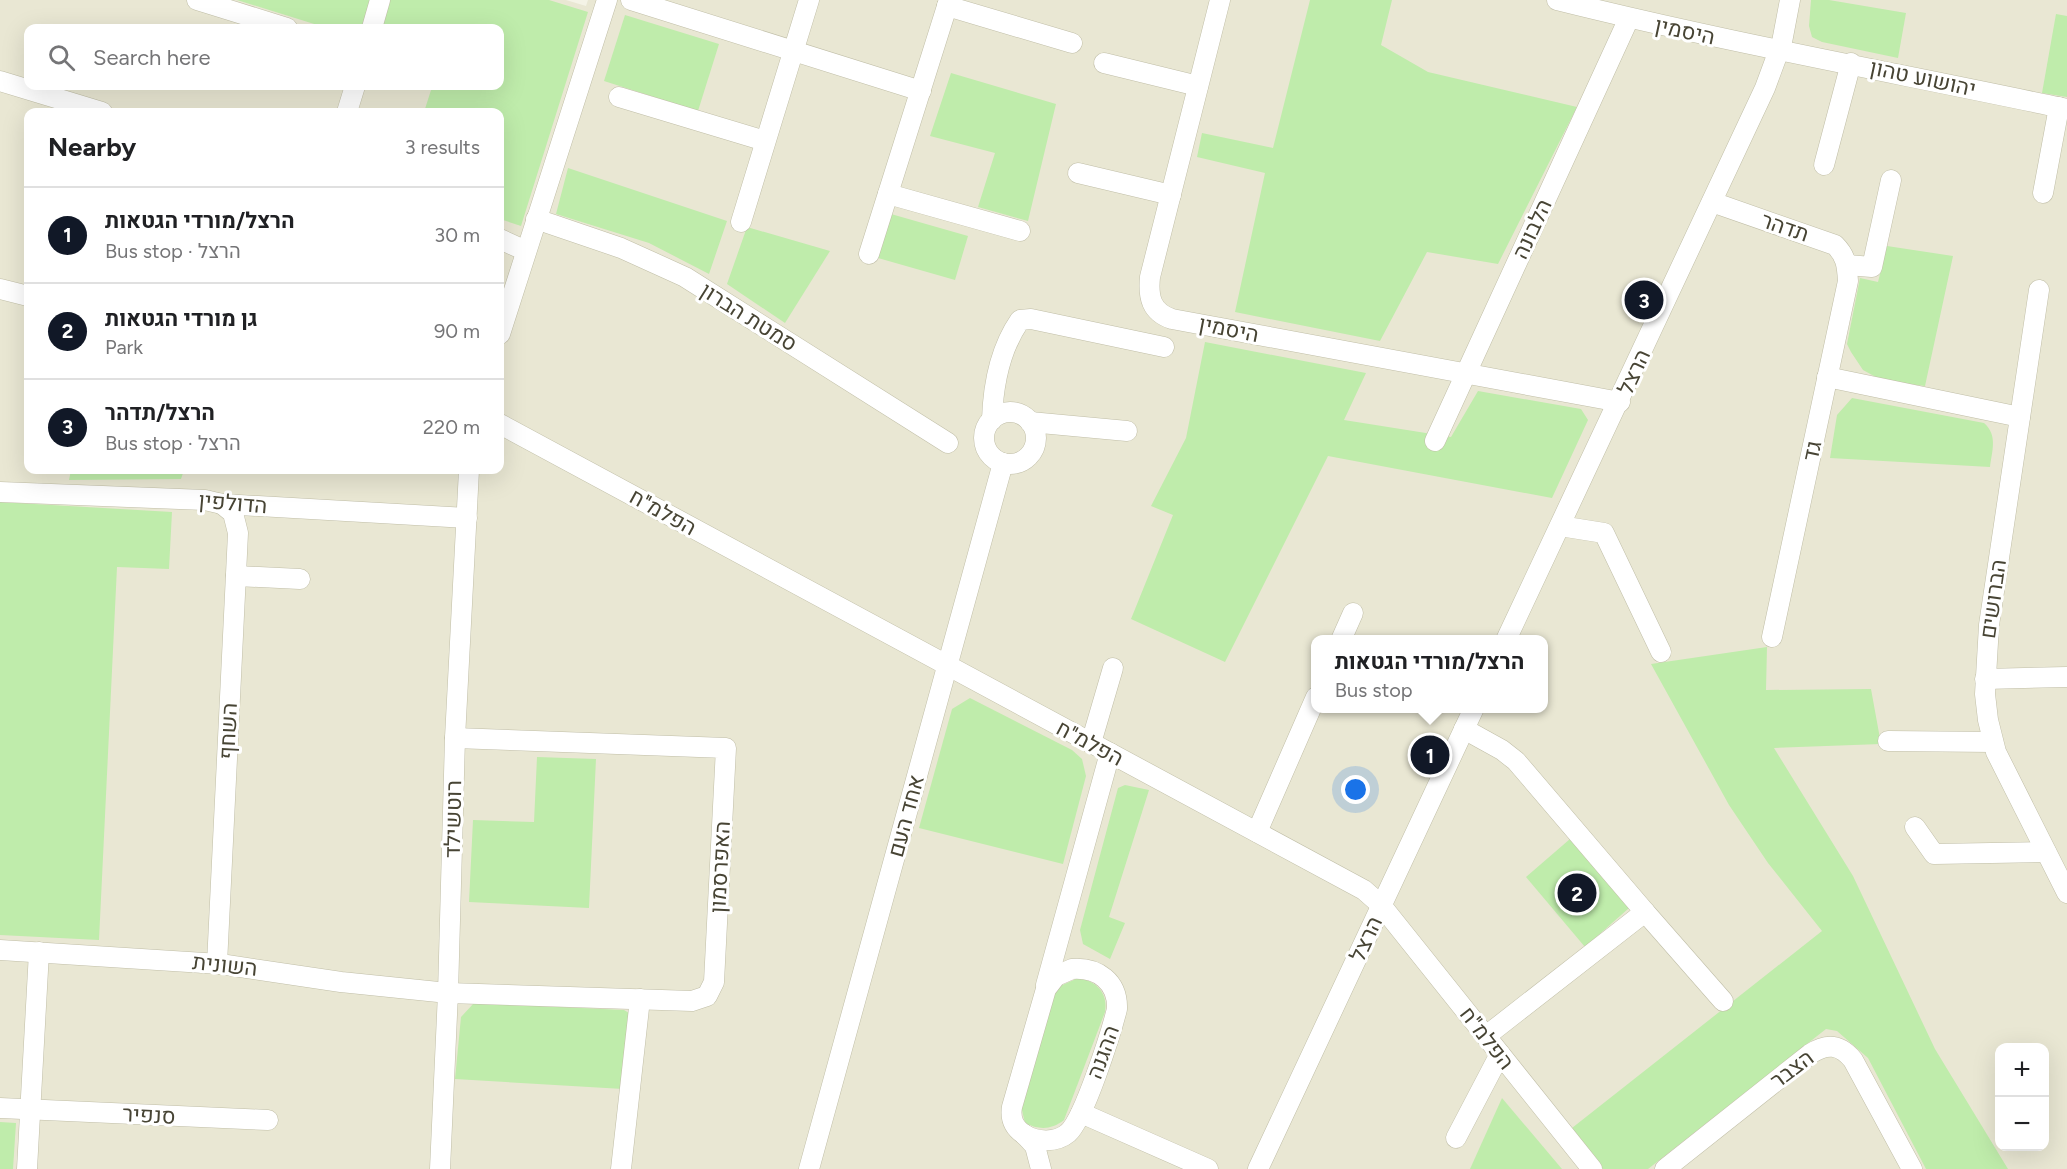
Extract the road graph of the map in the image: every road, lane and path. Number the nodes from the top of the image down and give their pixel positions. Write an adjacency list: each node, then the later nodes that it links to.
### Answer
1 (198, 0): 10 (street)
2 (380, 0): 13 (street)
3 (607, 0): 37 (street)
4 (631, 0): 16 (street)
5 (809, 0): 16 (street)
6 (1220, 0): 20 (street, היסמין)
7 (1557, 0): 11 (street, היסמין)
8 (1790, 0): 15 (street, הרצל)
9 (948, 3): 14 (street); 24 (street)
10 (232, 5): 12 (street)
11 (1629, 18): 15 (street, היסמין); 49 (street, הלבונה)
12 (277, 24)
13 (373, 24)
14 (1072, 43)
15 (1780, 48): 18 (street, יהושוע טהון); 36 (street, הרצל)
16 (793, 51): 24 (street); 29 (street)
17 (1104, 63): 20 (street)
18 (1851, 63): 28 (street, יהושוע טהון); 30 (street)
19 (0, 81): 21 (street)
20 (1198, 86): 35 (street, היסמין)
21 (24, 88)
22 (30, 90): 26 (street)
23 (354, 90): 27 (street)
24 (921, 91): 34 (street)
25 (619, 97): 29 (street)
26 (89, 108)
27 (348, 108)
28 (2063, 108): 33 (street)
29 (765, 141): 38 (street)
30 (1824, 165)
31 (1078, 173): 35 (street)
32 (1891, 180): 43 (street)
33 (2043, 193)
34 (888, 194): 39 (street); 42 (street)
35 (1171, 195): 49 (street, היסמין)
36 (1712, 202): 43 (street, תדהר); 51 (street, הרצל)
37 (536, 219): 41 (street); 58 (street, סמטת הברון)
38 (741, 222)
39 (1020, 231)
40 (504, 241): 41 (street)
41 (526, 251): 47 (street)
42 (869, 254)
43 (1847, 265): 50 (street, גד)
44 (0, 289): 46 (street)
45 (2039, 290): 52 (street, הברושים)
46 (24, 295)
47 (504, 320)
48 (1164, 347): 53 (street)
49 (1466, 373): 51 (street, היסמין); 57 (street, הלבונה)
50 (1827, 377): 52 (street); 70 (street, גד)
51 (1620, 402): 64 (street, הרצל)
52 (2020, 417): 75 (street, הברושים)
53 (992, 420): 54 (street); 59 (street)
54 (1030, 422): 56 (street); 59 (street)
55 (504, 426): 72 (street, הפלמ"ח)
56 (1127, 431)
57 (1435, 441)
58 (948, 443)
59 (1003, 463): 72 (street, אחד העם)
60 (470, 474): 63 (street, רוטשילד)
61 (0, 492): 62 (street, הדולפין)
62 (222, 504): 63 (street, הדולפין); 65 (street, השחף)
63 (467, 518): 79 (street, רוטשילד)
64 (1560, 526): 69 (street, הרצל); 71 (street)
65 (236, 576): 66 (street); 93 (street, השחף)
66 (300, 579)
67 (1353, 614): 68 (street)
68 (1343, 635)
69 (1508, 635)
70 (1772, 636)
71 (1662, 652)
72 (947, 666): 82 (street, הפלמ"ח); 112 (street, אחד העם)
73 (1113, 668): 82 (street)
74 (2067, 677): 75 (street)
75 (1985, 679): 81 (street, הברושים)
76 (1311, 708): 85 (street)
77 (1472, 713): 78 (street, הרצל)
78 (1464, 729): 88 (street, הרצל); 89 (street)
79 (454, 738): 95 (street, רוטשילד); 97 (street, האפרסמון)
80 (1888, 741): 81 (street)
81 (1993, 742): 86 (street, הברושים)
82 (1091, 743): 83 (street, הפלמ"ח)
83 (1110, 753): 85 (street, הפלמ"ח); 90 (street)
84 (1915, 827): 86 (street)
85 (1257, 832): 88 (street, הפלמ"ח)
86 (2046, 852): 87 (street, הברושים)
87 (2067, 893)
88 (1381, 905): 99 (street, הפלמ"ח); 116 (street, הרצל)
89 (1645, 912): 98 (street); 99 (street)
90 (1062, 928): 94 (street, ההגנה); 96 (street)
91 (0, 950): 92 (street, השונית)
92 (39, 952): 93 (street, השונית); 102 (street)
93 (216, 964): 95 (street, השונית)
94 (1090, 970): 96 (street); 103 (street, ההגנה)
95 (448, 993): 97 (street, האפרסמון); 110 (street, רוטשילד)
96 (1044, 995): 105 (street)
97 (640, 999): 111 (street)
98 (1723, 1001)
99 (1486, 1036): 100 (street, הפלמ"ח)
100 (1500, 1054): 107 (street); 117 (street, הפלמ"ח)
101 (0, 1108): 102 (street, סנפיר)
102 (30, 1109): 104 (street, סנפיר); 109 (street)
103 (1081, 1113): 106 (street, ההגנה); 115 (street)
104 (268, 1120)
105 (1024, 1134): 106 (street); 113 (street)
106 (1060, 1138): 114 (street, ההגנה)
107 (1456, 1138)
108 (1908, 1167): 118 (street, הצבר)
109 (27, 1169)
110 (440, 1169)
111 (621, 1169)
112 (809, 1169)
113 (1041, 1169)
114 (1046, 1169)
115 (1208, 1169)
116 (1257, 1169)
117 (1592, 1169)
118 (1665, 1169)

